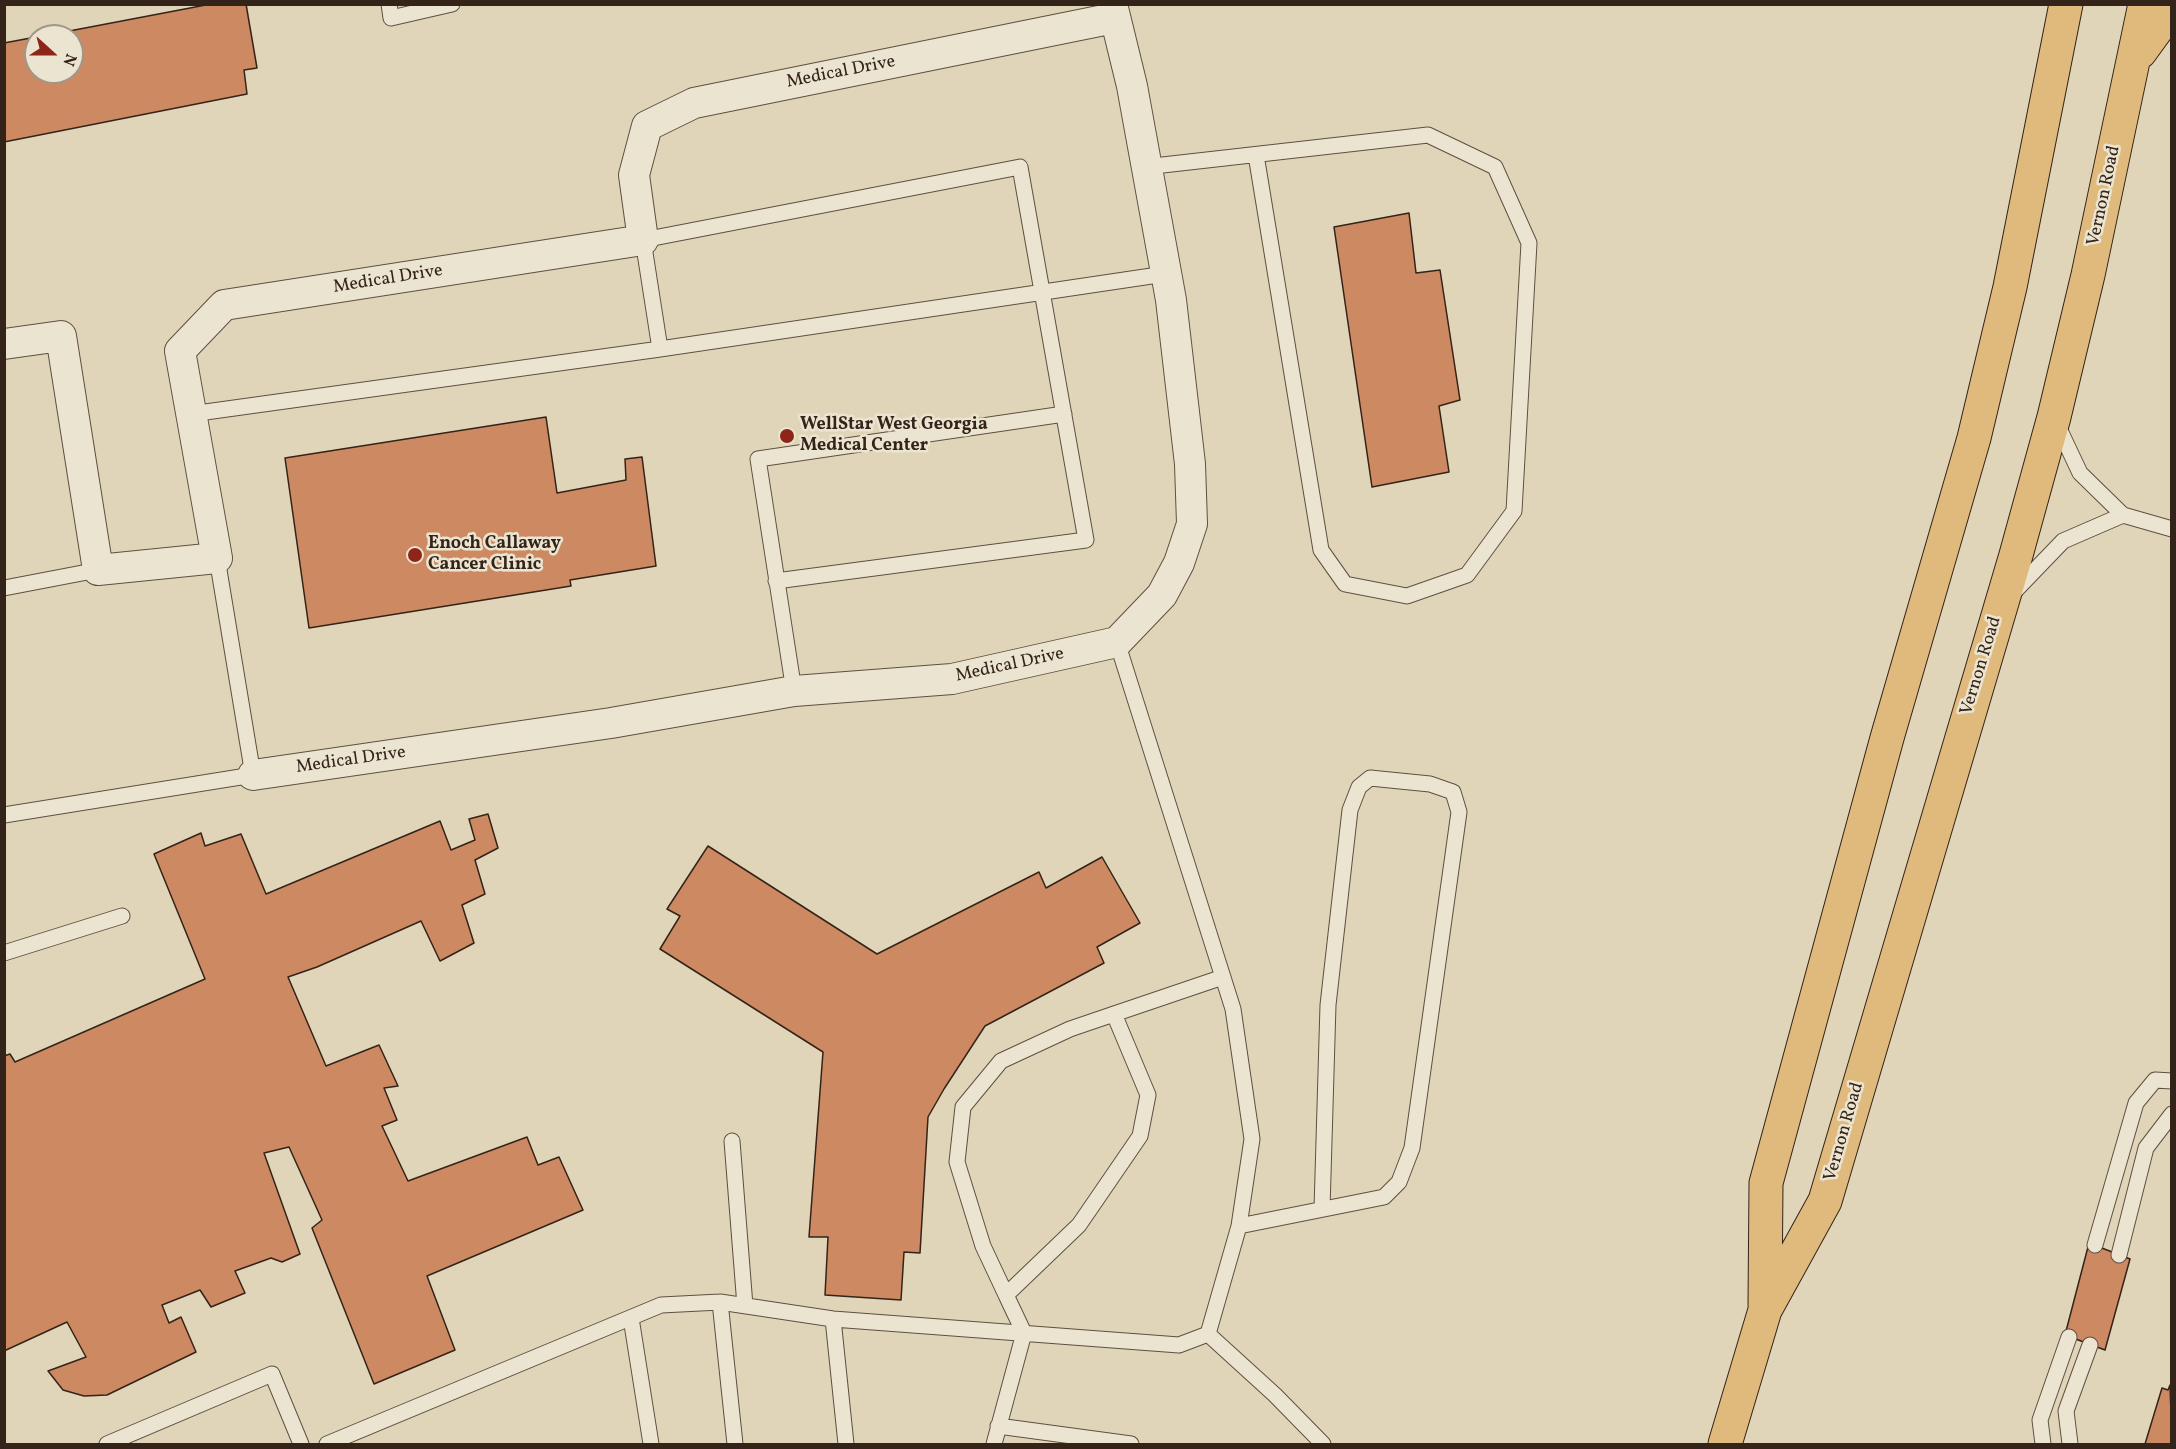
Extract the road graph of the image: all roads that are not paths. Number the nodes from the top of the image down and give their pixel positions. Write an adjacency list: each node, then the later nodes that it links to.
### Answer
1 (389, 4): 2 (lane)
2 (452, 4)
3 (2066, 4): 43 (main road, Vernon Road)
4 (2145, 4): 7 (main road, Vernon Road)
5 (2172, 8): 7 (main road)
6 (1113, 11): 9 (street, Medical Drive); 10 (street, Medical Drive)
7 (2136, 58): 17 (main road, Vernon Road)
8 (1256, 155): 8 (lane); 9 (lane)
9 (1146, 167): 11 (street, Medical Drive)
10 (643, 240): 12 (lane); 14 (lane); 15 (street, Medical Drive)
11 (1166, 274): 12 (lane); 25 (street, Medical Drive)
12 (1043, 292): 14 (lane); 16 (lane)
13 (4, 344): 21 (street)
14 (660, 349): 15 (lane)
15 (191, 414): 20 (street, Medical Drive)
16 (1064, 414): 22 (lane); 22 (lane)
17 (2054, 417): 18 (lane); 24 (main road, Vernon Road)
18 (2123, 515): 19 (lane); 24 (lane)
19 (2172, 530)
20 (218, 558): 21 (street); 27 (lane)
21 (98, 570): 23 (lane)
22 (776, 581): 26 (lane)
23 (4, 588)
24 (2000, 607): 43 (main road, Vernon Road)
25 (1117, 642): 26 (street, Medical Drive); 31 (lane)
26 (794, 691): 27 (street, Medical Drive)
27 (253, 775): 28 (lane)
28 (4, 814)
29 (122, 916): 30 (lane)
30 (4, 953)
31 (1223, 977): 32 (lane); 37 (lane)
32 (1114, 1014): 40 (lane); 40 (lane)
33 (2172, 1081): 38 (lane)
34 (2172, 1114): 39 (lane)
35 (732, 1141): 42 (lane)
36 (1322, 1209): 36 (lane); 37 (lane)
37 (1239, 1226): 47 (lane)
38 (2095, 1245)
39 (2119, 1255)
40 (1006, 1295): 46 (lane)
41 (720, 1302): 42 (lane); 44 (lane); 55 (lane)
42 (745, 1306): 45 (lane)
43 (1765, 1310): 60 (main road, Vernon Road)
44 (631, 1318): 53 (lane); 54 (lane)
45 (833, 1319): 46 (lane); 56 (lane)
46 (1024, 1333): 47 (lane); 50 (lane)
47 (1208, 1334): 59 (lane)
48 (2069, 1337): 61 (lane)
49 (2090, 1345): 62 (lane)
50 (999, 1426): 57 (lane); 58 (lane)
51 (107, 1444): 52 (lane)
52 (301, 1444)
53 (327, 1444)
54 (651, 1444)
55 (735, 1444)
56 (846, 1444)
57 (994, 1444)
58 (1131, 1444)
59 (1323, 1444)
60 (1725, 1444)
61 (2043, 1444)
62 (2070, 1444)

